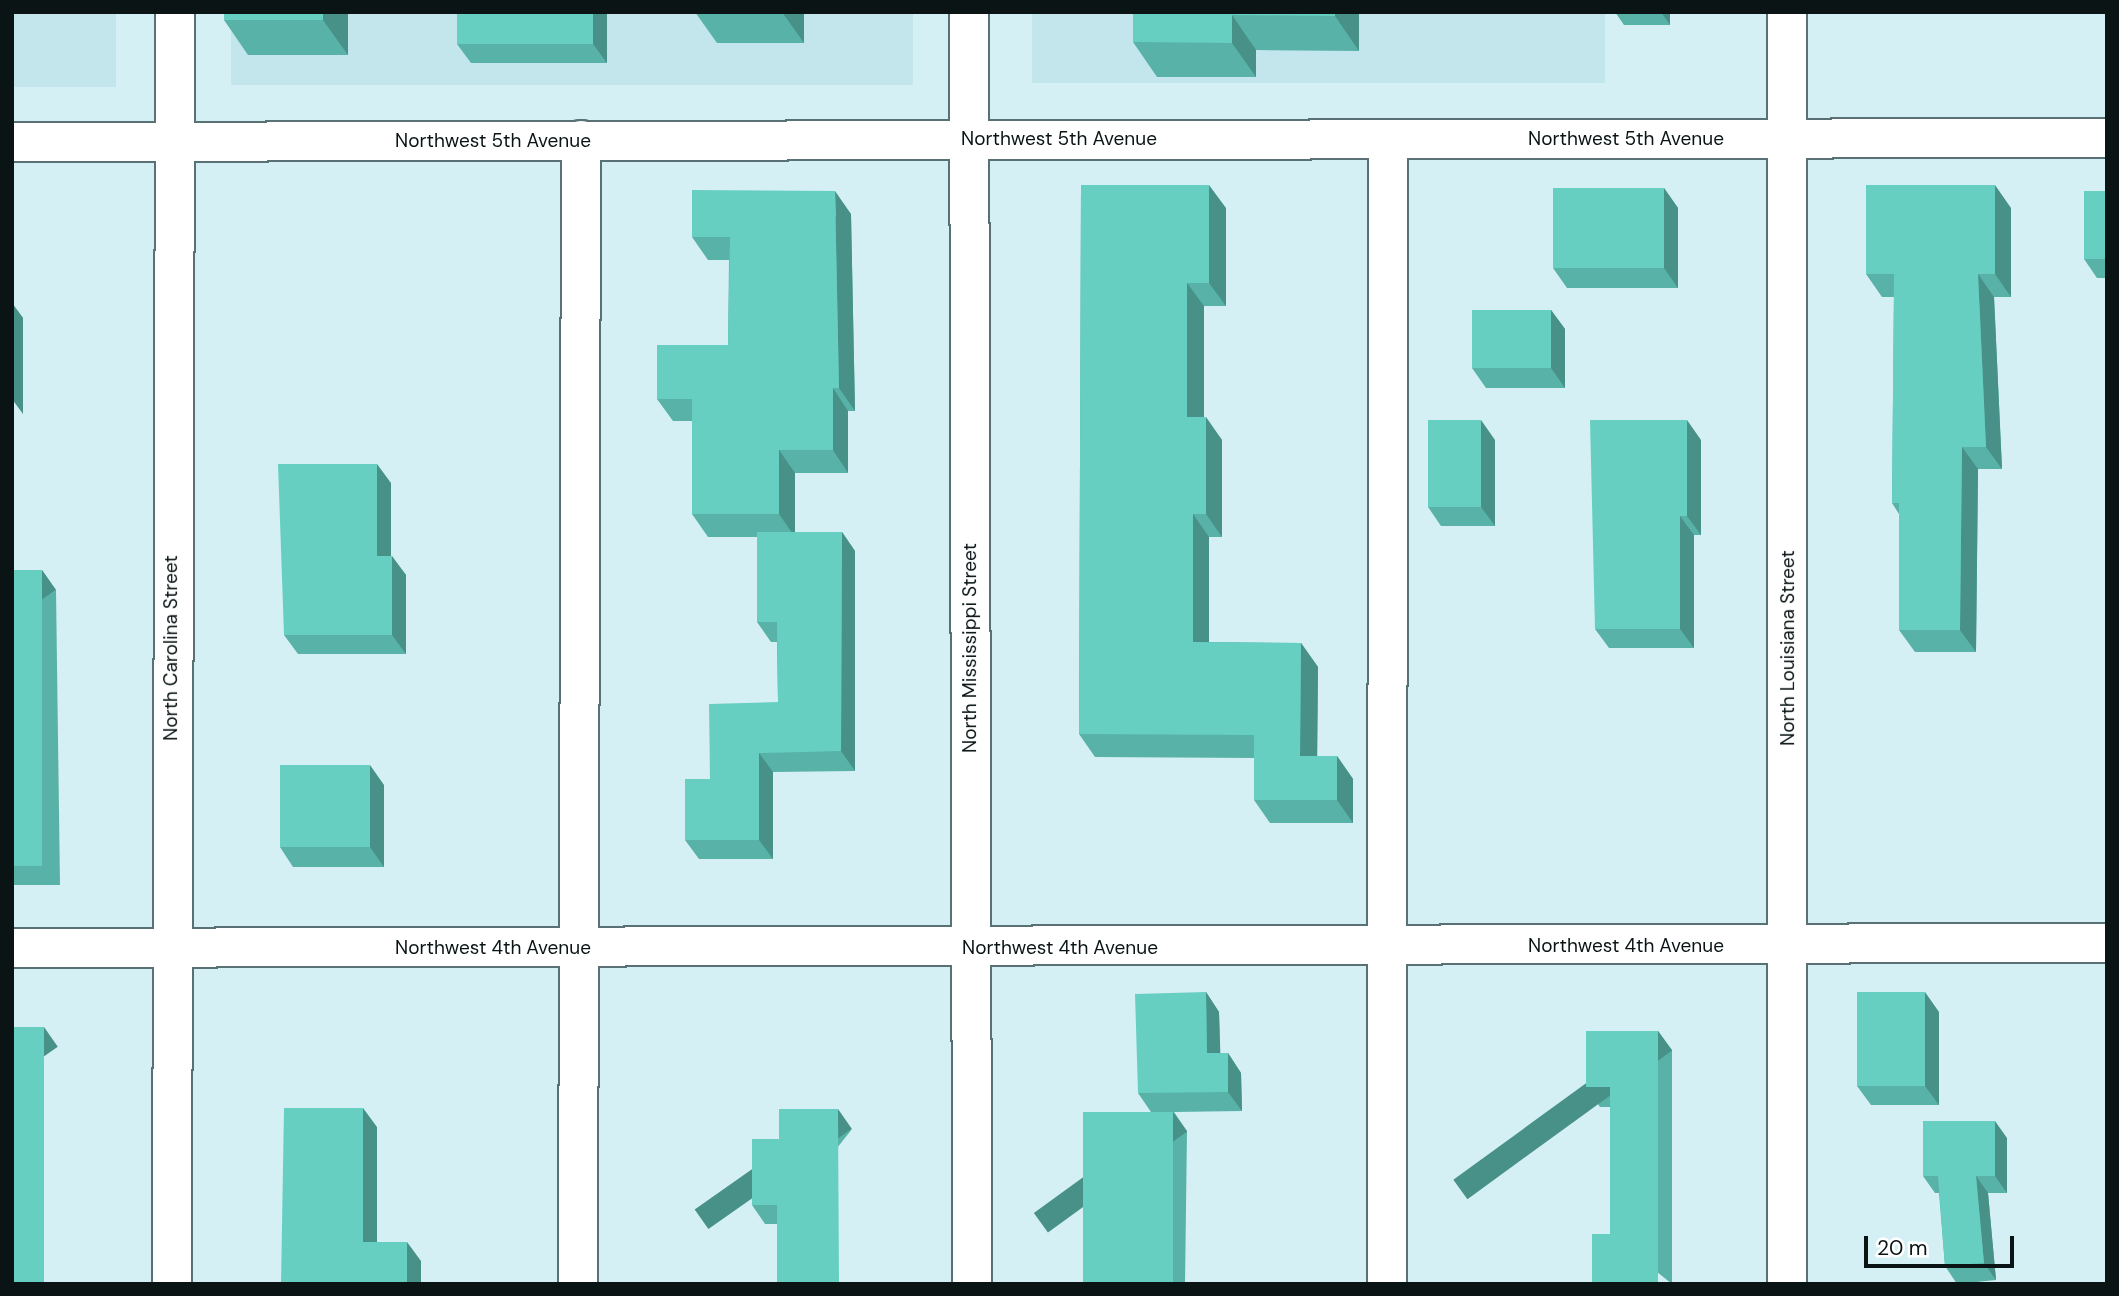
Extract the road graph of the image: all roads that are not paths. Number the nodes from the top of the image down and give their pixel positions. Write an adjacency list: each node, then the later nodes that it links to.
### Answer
1 (175, 12): 10 (street, North Carolina Street)
2 (969, 12): 5 (street, North Mississippi Street)
3 (1787, 12): 7 (street, North Louisiana Street)
4 (2107, 138): 7 (street, Northwest 5th Avenue)
5 (969, 139): 6 (street, Northwest 5th Avenue); 8 (street, Northwest 5th Avenue); 17 (street, North Mississippi Street)
6 (1388, 139): 7 (street, Northwest 5th Avenue); 13 (street)
7 (1787, 139): 12 (street, North Louisiana Street)
8 (581, 140): 10 (street, Northwest 5th Avenue); 16 (street)
9 (12, 142): 10 (street, Northwest 5th Avenue)
10 (175, 142): 15 (street, North Carolina Street)
11 (2107, 943): 12 (street, Northwest 4th Avenue)
12 (1788, 945): 13 (street, Northwest 4th Avenue); 22 (street, North Louisiana Street)
13 (1388, 947): 17 (street, Northwest 4th Avenue); 21 (street)
14 (12, 948): 15 (street, Northwest 4th Avenue)
15 (169, 948): 16 (street, Northwest 4th Avenue); 18 (street, North Carolina Street)
16 (577, 948): 17 (street, Northwest 4th Avenue); 19 (street)
17 (971, 949): 20 (street, North Mississippi Street)
18 (172, 1284)
19 (578, 1284)
20 (972, 1284)
21 (1387, 1284)
22 (1787, 1284)

